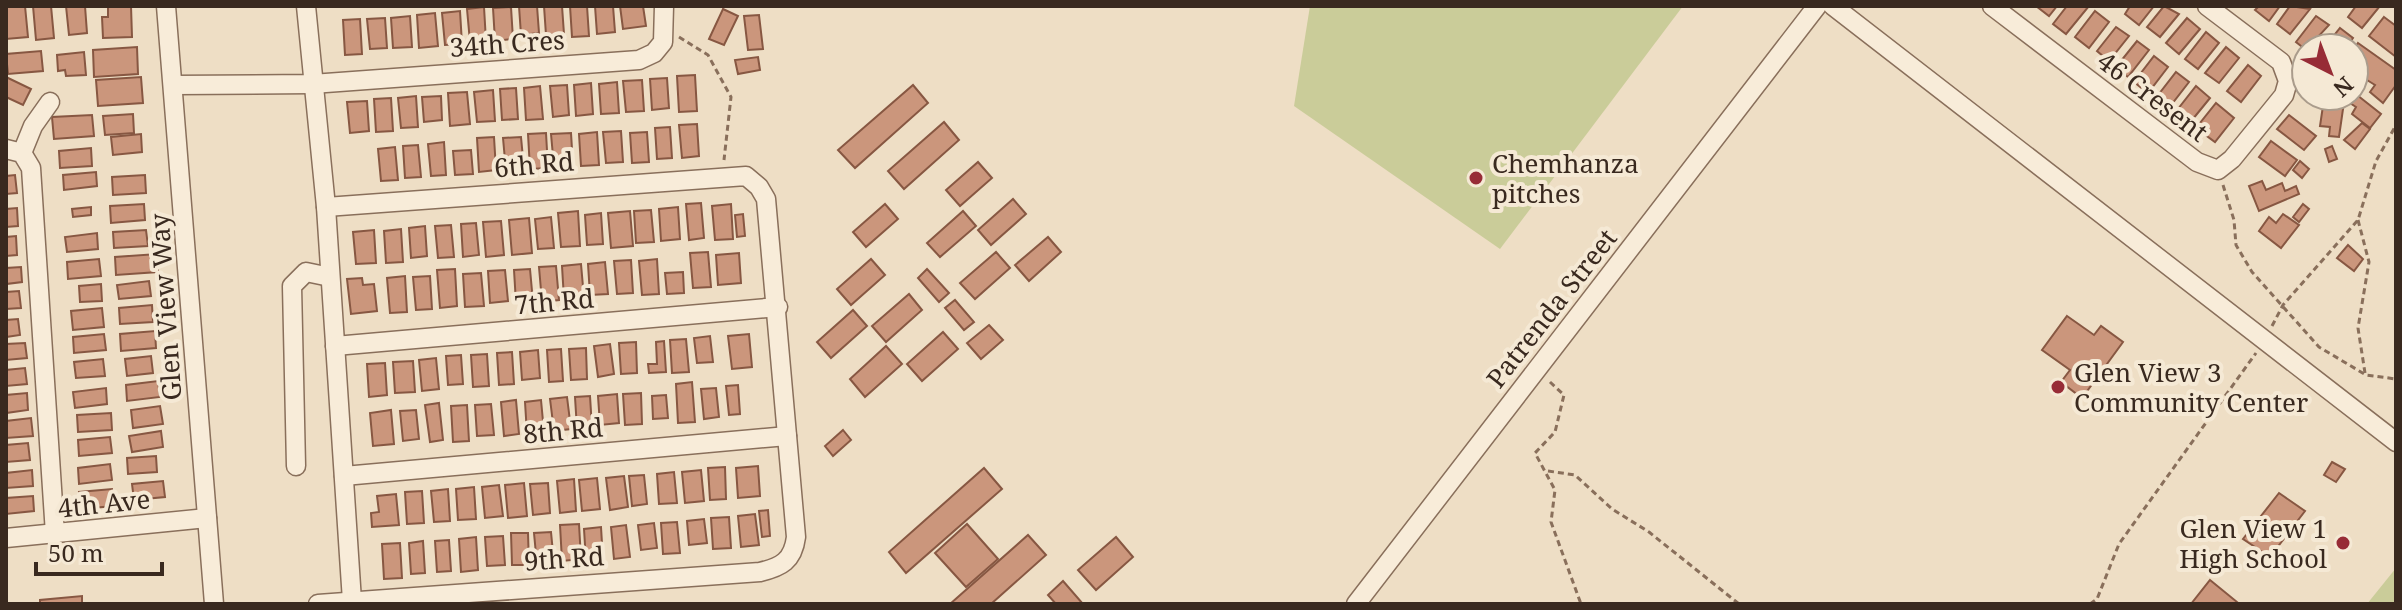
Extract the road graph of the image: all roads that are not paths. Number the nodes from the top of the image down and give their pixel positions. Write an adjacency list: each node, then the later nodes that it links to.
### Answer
1 (166, 6): 10 (street, Glen View Way)
2 (306, 6): 9 (street)
3 (664, 6): 9 (street, 34th Cres)
4 (1817, 6): 28 (street, Patrenda Street)
5 (1833, 6): 19 (street)
6 (1992, 6): 11 (street, 46 Cresent)
7 (2207, 6): 8 (street, 46 Cresent)
8 (2290, 73)
9 (312, 84): 10 (street, 34th Cres); 14 (street)
10 (174, 85): 22 (street, Glen View Way)
11 (2290, 89)
12 (50, 102): 13 (street)
13 (14, 151): 23 (street)
14 (326, 207): 15 (street); 16 (street, 6th Rd)
15 (330, 277): 17 (street); 20 (street)
16 (778, 307): 17 (street, 7th Rd); 18 (street)
17 (335, 346): 21 (street)
18 (787, 436): 21 (street, 8th Rd); 25 (street, 9th Rd)
19 (2396, 442)
20 (296, 466)
21 (344, 476): 25 (street)
22 (207, 518): 23 (street, 4th Ave); 26 (street, Glen View Way)
23 (55, 534): 24 (street, 4th Ave)
24 (6, 538)
25 (352, 601): 27 (street, 9th Rd)
26 (214, 604)
27 (318, 604)
28 (1356, 604)

